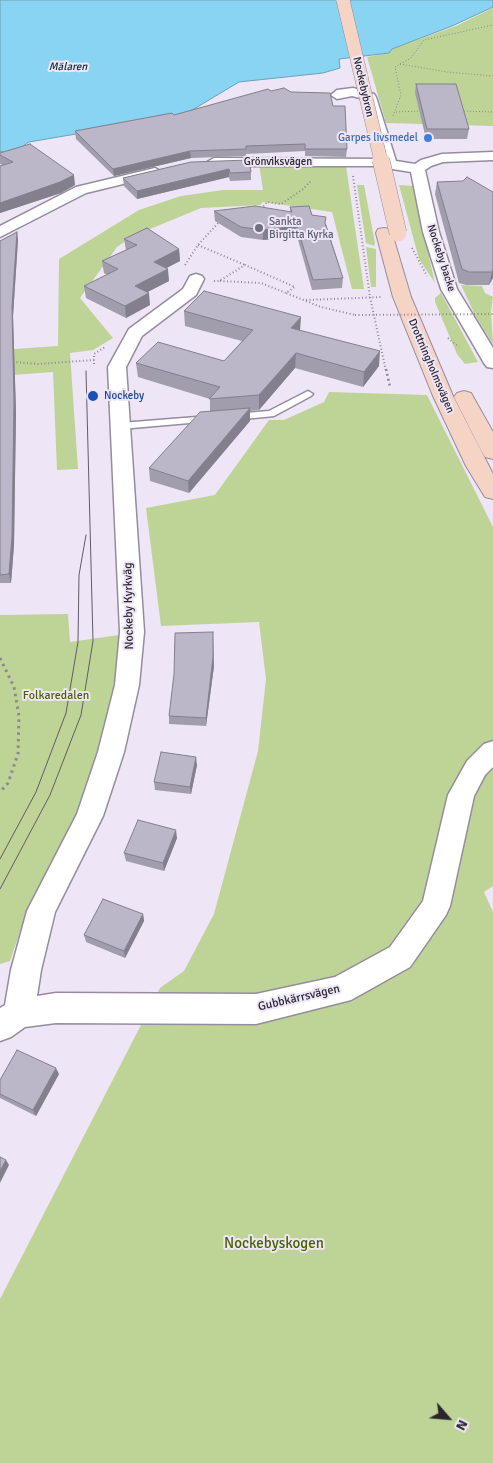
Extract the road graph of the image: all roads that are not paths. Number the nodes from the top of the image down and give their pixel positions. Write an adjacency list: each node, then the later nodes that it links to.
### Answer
1 (335, 0): 10 (main road, Nockebybron)
2 (343, 0): 10 (main road, Nockebybron, bridge)
3 (337, 95): 6 (street)
4 (493, 156): 8 (street)
5 (199, 163): 6 (street, Grönviksvägen)
6 (390, 164): 8 (street, Grönviksvägen)
7 (164, 170): 9 (street)
8 (418, 171): 12 (street, Nockeby backe)
9 (0, 232)
10 (391, 233): 15 (main road, Drottningholmsvägen); 16 (main road, Drottningholmsvägen)
11 (196, 279): 14 (street, Nockeby Kyrkväg)
12 (493, 363)
13 (308, 394): 14 (lane)
14 (121, 426): 18 (street, Nockeby Kyrkväg)
15 (493, 452)
16 (493, 492)
17 (493, 751): 18 (street, Gubbkärrsvägen)
18 (10, 1020)

